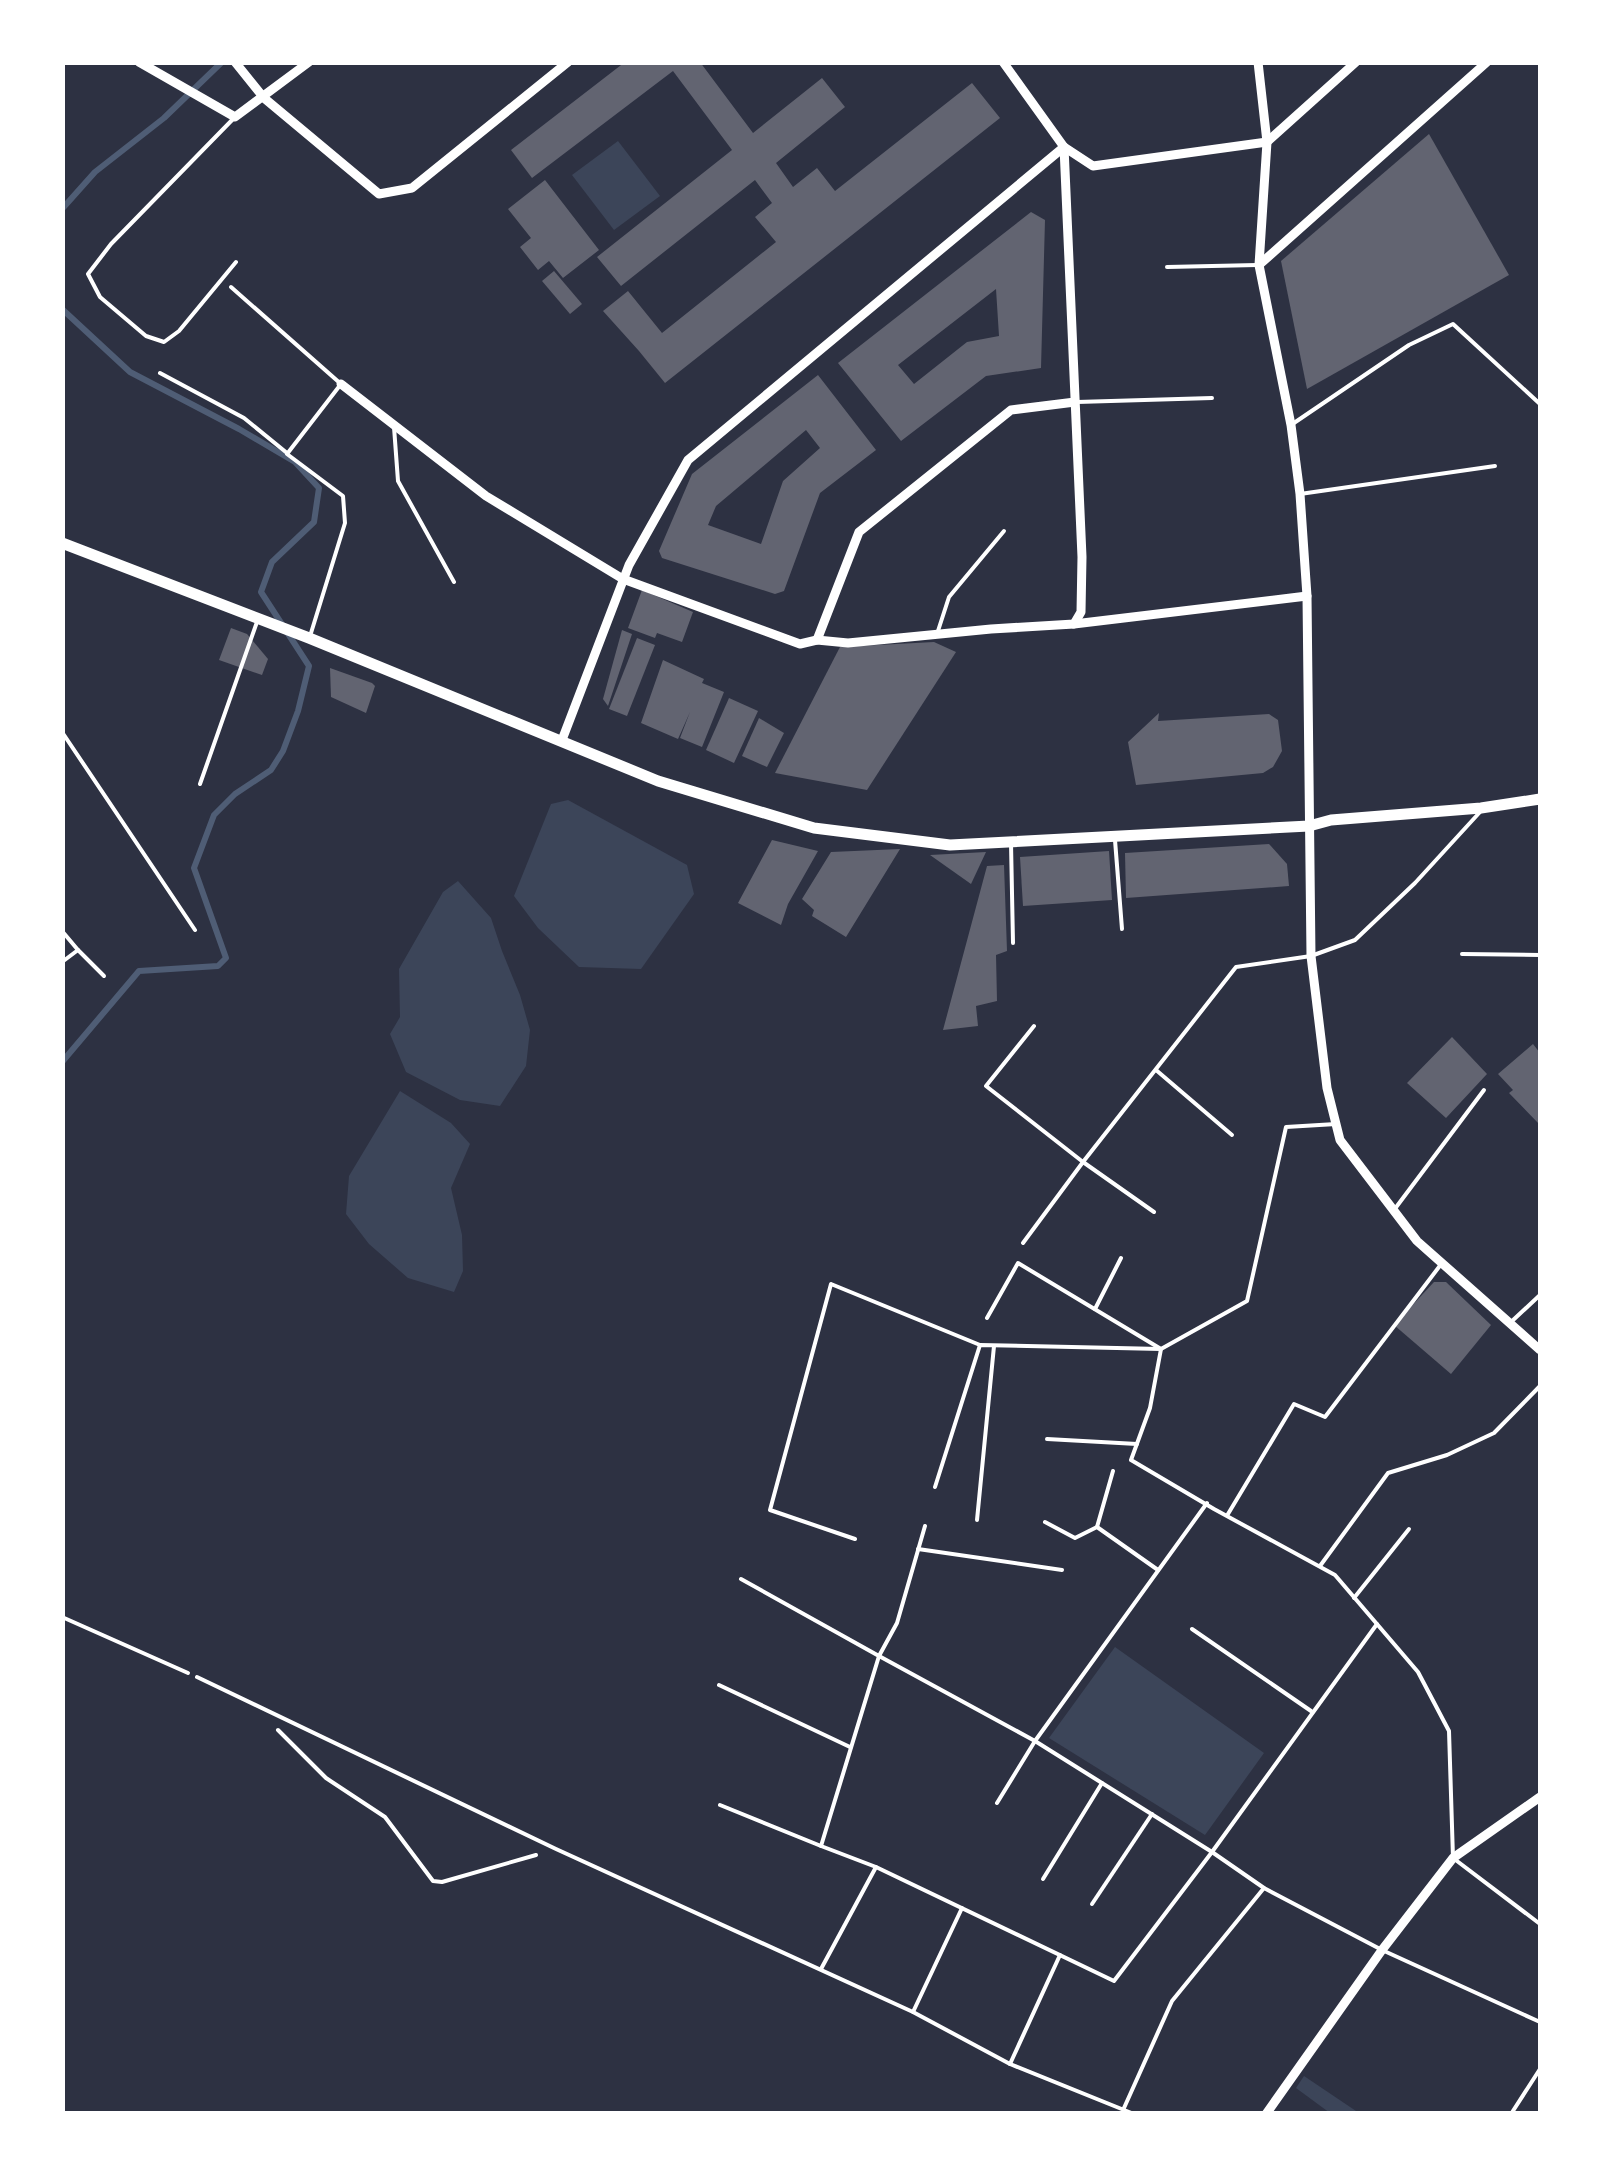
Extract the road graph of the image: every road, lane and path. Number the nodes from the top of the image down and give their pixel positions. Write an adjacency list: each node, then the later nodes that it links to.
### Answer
1 (139, 62): 10 (street)
2 (235, 62): 9 (street)
3 (309, 62): 9 (street)
4 (568, 62): 9 (street)
5 (1003, 62): 12 (street)
6 (1258, 62): 11 (street)
7 (1356, 62): 11 (street)
8 (1488, 62): 14 (street)
9 (264, 98): 10 (street)
10 (235, 116): 13 (lane)
11 (1268, 142): 12 (street); 14 (street)
12 (1064, 147): 20 (street); 29 (street)
13 (236, 262)
14 (1259, 266): 15 (lane); 22 (street)
15 (1167, 267)
16 (230, 287): 18 (lane)
17 (160, 373): 24 (lane)
18 (340, 384): 23 (street); 24 (lane)
19 (1212, 398): 20 (lane)
20 (1075, 402): 33 (street); 36 (street)
21 (1540, 404): 22 (lane)
22 (1291, 424): 26 (street)
23 (394, 425): 29 (street); 30 (lane)
24 (287, 454): 35 (lane)
25 (1495, 466): 26 (lane)
26 (1300, 494): 31 (street)
27 (1004, 530): 34 (lane)
28 (63, 544): 32 (street)
29 (623, 579): 36 (street); 38 (street)
30 (454, 582)
31 (1307, 596): 33 (street); 42 (street)
32 (258, 619): 35 (street); 39 (lane)
33 (1074, 624): 34 (street)
34 (936, 634): 36 (street)
35 (309, 638): 38 (street)
36 (817, 640)
37 (62, 732): 46 (lane)
38 (562, 740): 44 (street)
39 (200, 784)
40 (1540, 799): 41 (street)
41 (1484, 807): 42 (street); 52 (lane)
42 (1308, 826): 43 (street); 52 (street)
43 (1115, 835): 44 (street); 45 (lane)
44 (1010, 841): 48 (lane)
45 (1122, 929)
46 (195, 930)
47 (62, 931): 49 (lane)
48 (1013, 944)
49 (78, 950): 53 (lane); 54 (lane)
50 (1462, 954): 51 (lane)
51 (1540, 955)
52 (1311, 956): 56 (lane); 58 (street)
53 (62, 962)
54 (104, 976)
55 (1034, 1026): 60 (lane)
56 (1156, 1070): 59 (lane); 60 (lane)
57 (1484, 1090): 61 (lane)
58 (1336, 1124): 61 (street); 72 (lane)
59 (1232, 1136)
60 (1082, 1162): 62 (lane); 63 (lane)
61 (1394, 1211): 65 (street)
62 (1154, 1212)
63 (1024, 1243)
64 (1121, 1258): 67 (lane)
65 (1442, 1263): 69 (street); 80 (lane)
66 (1540, 1294): 69 (lane)
67 (1094, 1309): 68 (lane); 72 (lane)
68 (987, 1318)
69 (1510, 1323): 73 (street)
70 (980, 1345): 71 (lane); 78 (lane); 86 (lane)
71 (994, 1346): 72 (lane); 81 (lane)
72 (1161, 1349): 76 (lane)
73 (1540, 1350)
74 (1540, 1386): 88 (lane)
75 (1047, 1440): 76 (lane)
76 (1137, 1444): 79 (lane)
77 (1113, 1471): 84 (lane)
78 (935, 1488)
79 (1207, 1503): 80 (lane); 90 (lane)
80 (1227, 1516): 88 (lane)
81 (977, 1520)
82 (1044, 1522): 84 (lane)
83 (924, 1526): 87 (lane)
84 (1096, 1527): 90 (lane)
85 (1410, 1529): 92 (lane)
86 (855, 1539)
87 (918, 1549): 89 (lane); 96 (lane)
88 (1320, 1566): 92 (lane)
89 (1062, 1570)
90 (1158, 1570): 101 (lane)
91 (741, 1578): 96 (lane)
92 (1354, 1598): 94 (lane)
93 (62, 1616): 97 (path)
94 (1377, 1624): 99 (lane); 111 (lane)
95 (1192, 1629): 99 (lane)
96 (879, 1656): 101 (lane); 102 (lane)
97 (197, 1677): 109 (lane)
98 (718, 1684): 102 (lane)
99 (1313, 1712): 110 (lane)
100 (278, 1730): 109 (path)
101 (1035, 1742): 103 (lane); 105 (lane)
102 (851, 1748): 108 (lane)
103 (1102, 1784): 107 (lane); 113 (lane)
104 (1540, 1797): 111 (street)
105 (998, 1802)
106 (720, 1805): 108 (lane)
107 (1152, 1814): 110 (lane); 115 (lane)
108 (821, 1846): 112 (lane)
109 (556, 1849): 120 (lane)
110 (1212, 1852): 114 (lane); 119 (lane)
111 (1453, 1858): 117 (lane); 118 (street)
112 (876, 1867): 116 (lane); 120 (lane)
113 (1043, 1878)
114 (1264, 1888): 118 (lane); 125 (lane)
115 (1092, 1904)
116 (962, 1908): 119 (lane); 121 (lane)
117 (1540, 1924)
118 (1382, 1950): 122 (lane); 127 (street)
119 (1060, 1955): 123 (lane)
120 (821, 1969): 121 (lane)
121 (914, 2012): 123 (lane)
122 (1540, 2022)
123 (1010, 2064): 125 (lane)
124 (1540, 2069): 128 (lane)
125 (1124, 2108): 126 (lane)
126 (1134, 2114)
127 (1266, 2114)
128 (1511, 2114)

